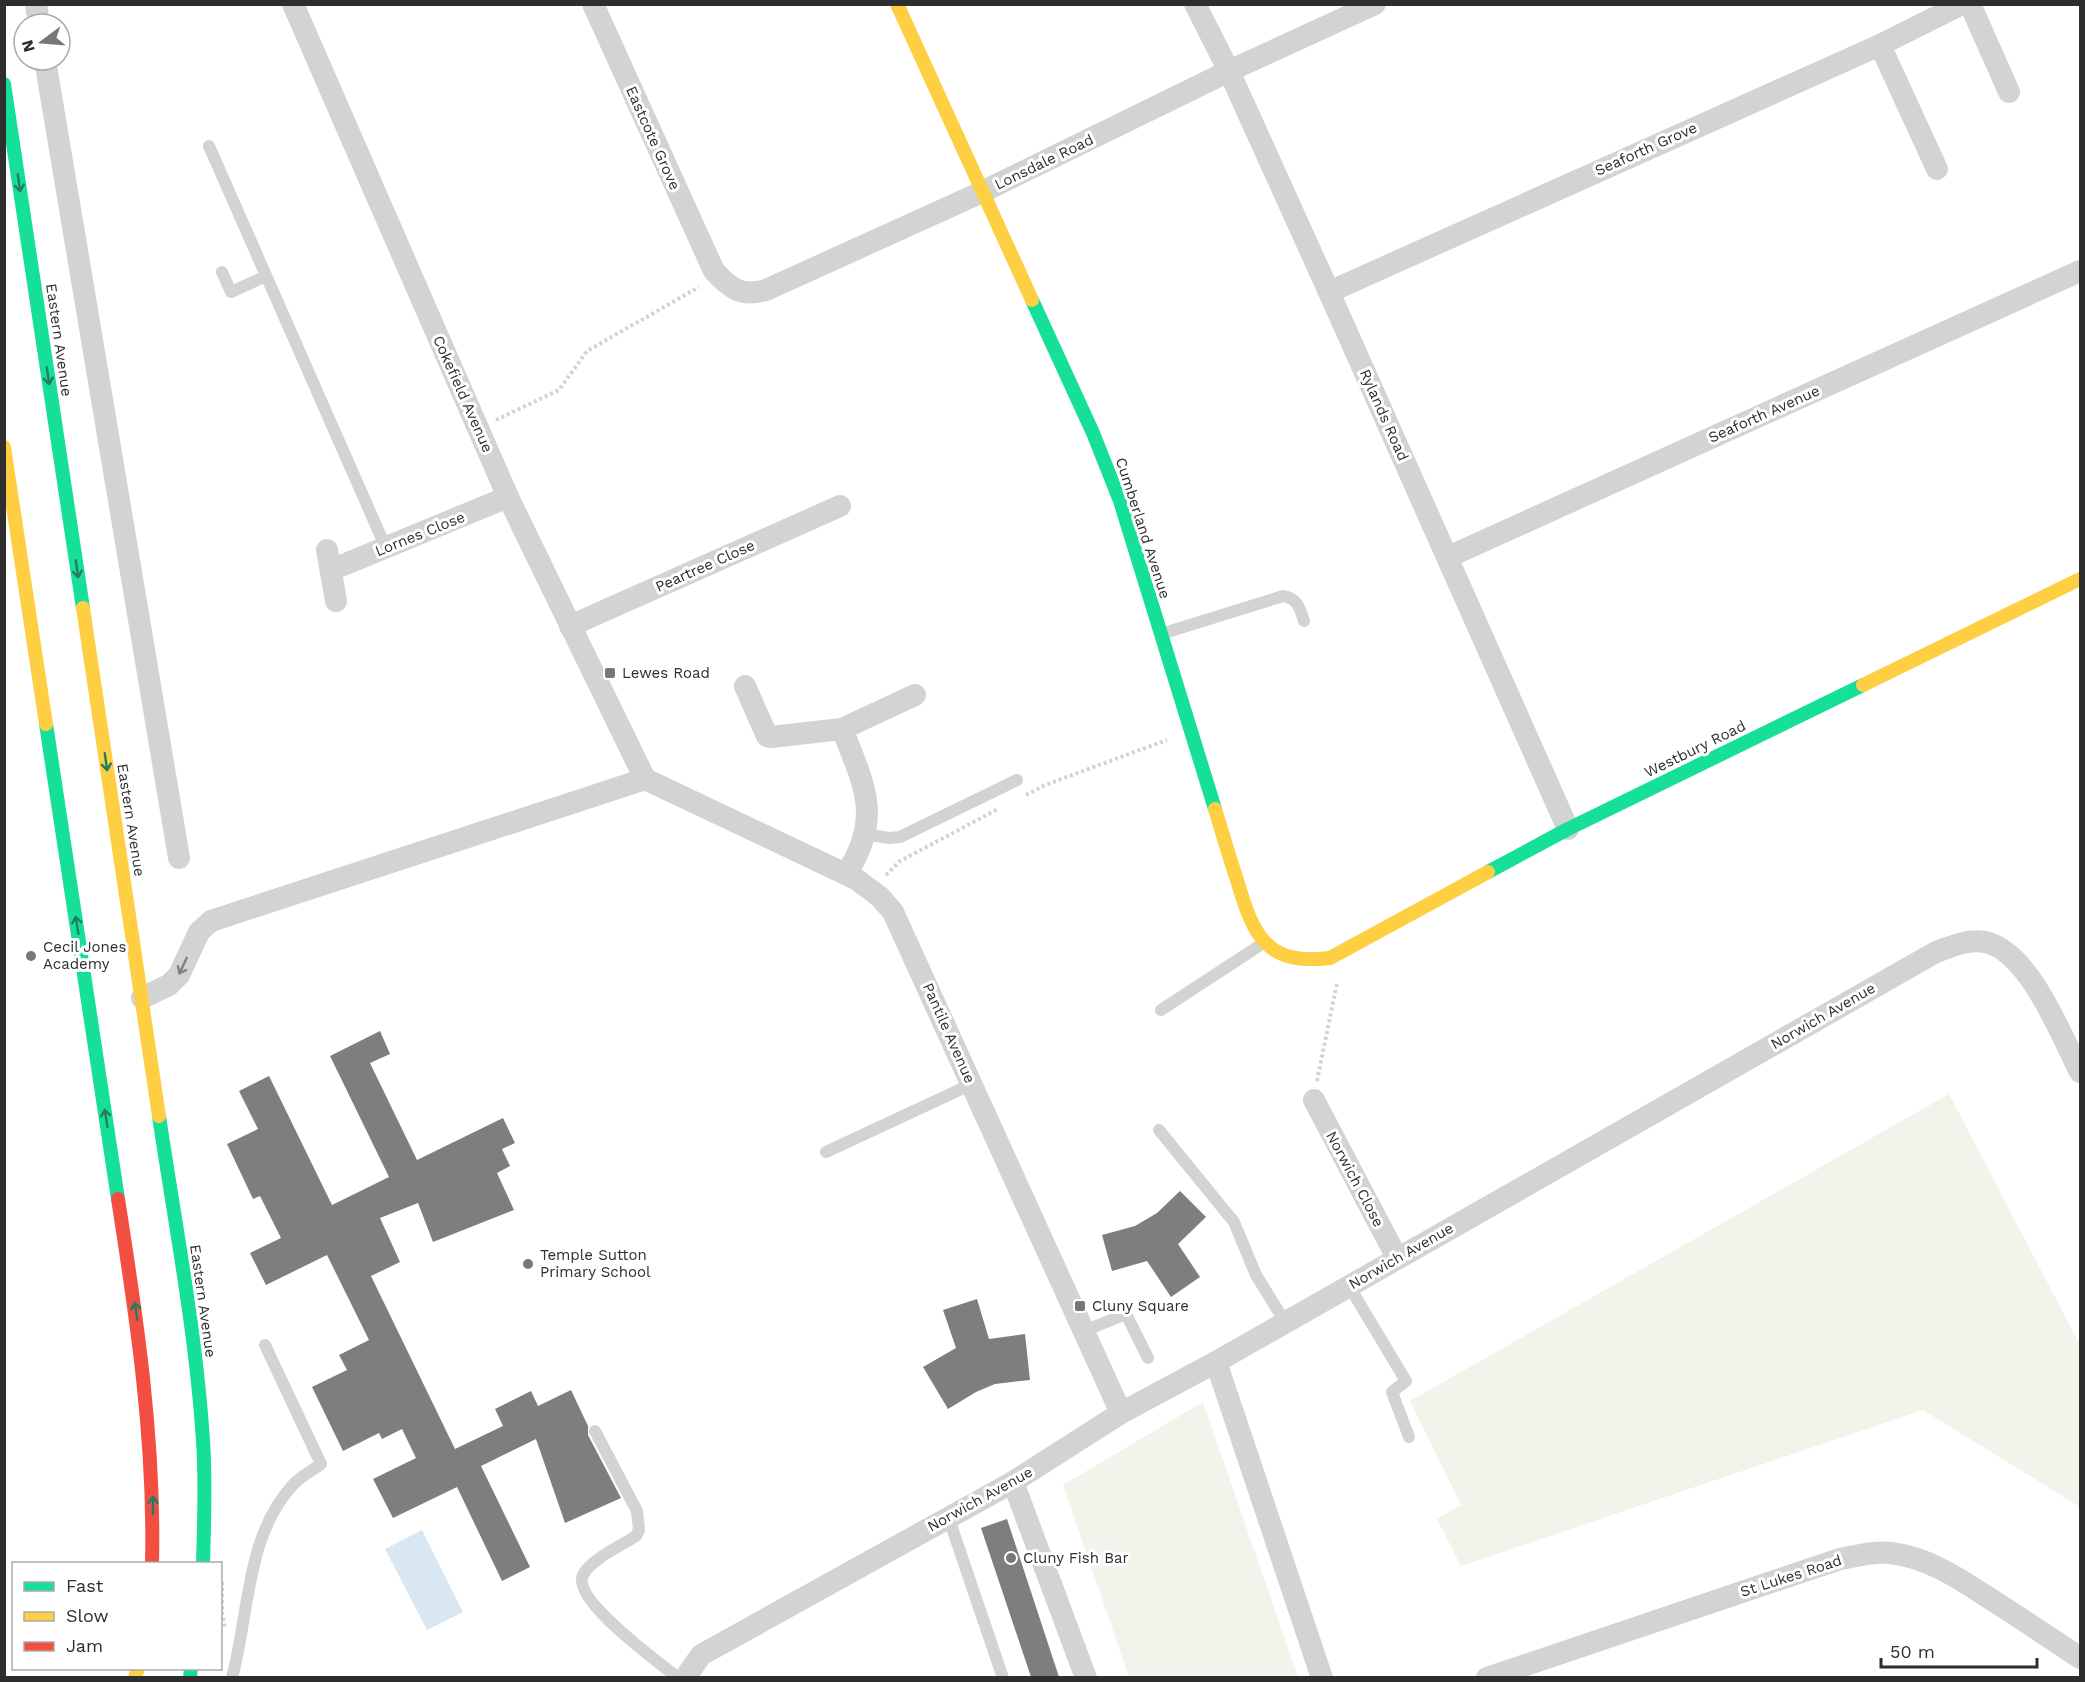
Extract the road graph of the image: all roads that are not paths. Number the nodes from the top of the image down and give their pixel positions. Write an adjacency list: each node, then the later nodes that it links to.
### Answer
1 (293, 4): 22 (street, Cokefield Avenue)
2 (593, 4): 18 (street, Eastcote Grove)
3 (897, 4): 15 (main road, Cumberland Avenue)
4 (1195, 4): 10 (street, Rylands Road)
5 (1375, 4): 10 (street, Lonsdale Road)
6 (1962, 4): 8 (street, Seaforth Grove)
7 (1970, 4): 12 (street)
8 (1880, 45): 14 (street); 20 (street, Seaforth Grove)
9 (47, 72): 38 (street)
10 (1229, 72): 15 (street, Lonsdale Road); 20 (street, Rylands Road)
11 (4, 84): 42 (main road, Eastern Avenue, one-way to 42)
12 (2009, 92)
13 (209, 146): 19 (lane)
14 (1937, 169)
15 (982, 192): 18 (street, Lonsdale Road); 30 (main road, Cumberland Avenue)
16 (2080, 271): 25 (street, Seaforth Avenue)
17 (222, 272): 19 (lane)
18 (716, 273)
19 (266, 276): 24 (lane)
20 (1329, 292): 25 (street, Rylands Road)
21 (4, 447): 61 (main road, one-way to 21)
22 (508, 497): 24 (street, Lornes Close); 29 (street, Cokefield Avenue)
23 (840, 506): 29 (street, Peartree Close)
24 (386, 548): 27 (street, Lornes Close)
25 (1448, 557): 36 (street, Rylands Road)
26 (2080, 579): 36 (main road, Westbury Road)
27 (336, 601)
28 (1304, 621): 30 (lane)
29 (570, 627): 34 (street, Cokefield Avenue)
30 (1160, 635): 40 (main road, Cumberland Avenue)
31 (745, 686): 33 (street)
32 (915, 695): 33 (street)
33 (842, 729): 37 (street)
34 (645, 779): 39 (street, Pantile Avenue); 42 (street, one-way to 42)
35 (1017, 780): 37 (lane)
36 (1568, 829): 41 (main road, Westbury Road)
37 (865, 834): 39 (street)
38 (180, 858)
39 (846, 874): 45 (street, Pantile Avenue)
40 (1264, 942): 41 (main road, Cumberland Avenue); 43 (lane)
41 (1330, 958)
42 (141, 998): 62 (main road, Eastern Avenue)
43 (1161, 1010)
44 (2080, 1072): 49 (street, Norwich Avenue)
45 (972, 1084): 48 (lane); 52 (street, Pantile Avenue)
46 (1314, 1100): 49 (street, Norwich Close)
47 (1159, 1130): 51 (lane)
48 (826, 1152)
49 (1397, 1258): 50 (street, Norwich Avenue)
50 (1348, 1286): 51 (street, Norwich Avenue); 58 (lane)
51 (1286, 1322): 55 (street, Norwich Avenue)
52 (1084, 1331): 54 (lane); 56 (street, Pantile Avenue)
53 (265, 1345): 64 (lane)
54 (1148, 1358)
55 (1216, 1362): 56 (street, Norwich Avenue); 69 (street)
56 (1121, 1413): 59 (street, Norwich Avenue)
57 (595, 1431): 65 (lane)
58 (1409, 1437)
59 (1013, 1482): 60 (street, Norwich Avenue); 68 (street)
60 (948, 1516): 66 (street, Norwich Avenue); 67 (lane)
61 (152, 1562)
62 (203, 1562)
63 (2080, 1658): 70 (street, St Lukes Road)
64 (232, 1677)
65 (678, 1677)
66 (686, 1677)
67 (1003, 1677)
68 (1086, 1677)
69 (1322, 1677)
70 (1487, 1677)

